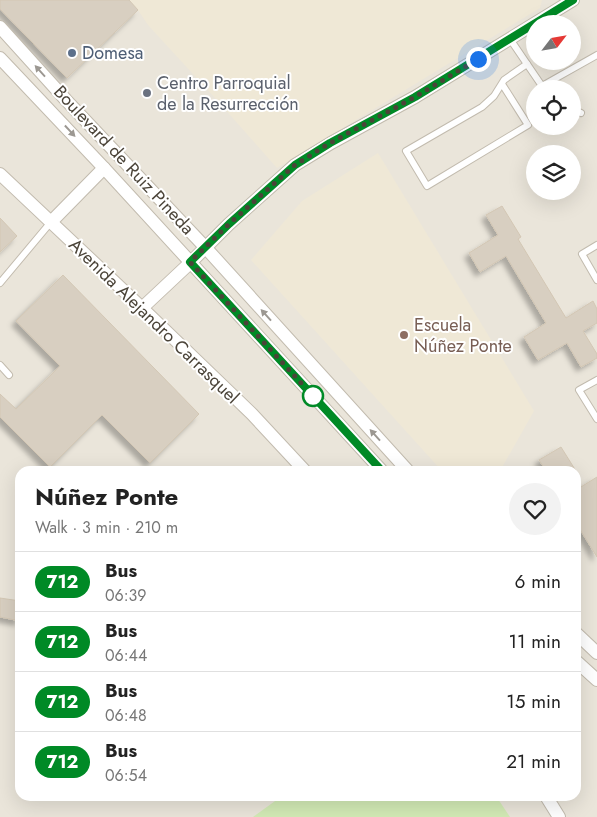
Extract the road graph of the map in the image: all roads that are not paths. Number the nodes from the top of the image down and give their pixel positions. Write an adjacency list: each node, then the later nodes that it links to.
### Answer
1 (573, 0): 3 (street)
2 (0, 28): 14 (street, Boulevard de Ruiz Pineda, one-way to 2)
3 (510, 39): 6 (lane); 14 (street)
4 (597, 55): 8 (lane)
5 (0, 58): 10 (street, Boulevard de Ruiz Pineda, one-way to 10)
6 (526, 63)
7 (526, 65): 9 (lane)
8 (556, 80)
9 (502, 84): 9 (lane)
10 (104, 168): 12 (street); 15 (street, Boulevard de Ruiz Pineda)
11 (0, 174): 12 (street, Avenida Alejandro Carrasquel)
12 (51, 222): 17 (lane); 18 (street, Avenida Alejandro Carrasquel)
13 (597, 245): 16 (lane)
14 (205, 247): 15 (street); 25 (street, Boulevard de Ruiz Pineda, one-way to 14)
15 (190, 262): 18 (street); 24 (street, Boulevard de Ruiz Pineda)
16 (597, 280)
17 (0, 283)
18 (142, 308): 23 (street, Avenida Alejandro Carrasquel)
19 (0, 365): 20 (lane)
20 (9, 374)
21 (597, 380): 22 (lane)
22 (597, 419)
23 (300, 466)
24 (377, 466)
25 (403, 466)
26 (581, 638): 27 (street)
27 (597, 653)
28 (581, 666): 29 (street)
29 (597, 680)
30 (549, 801): 31 (street)
31 (559, 817)

